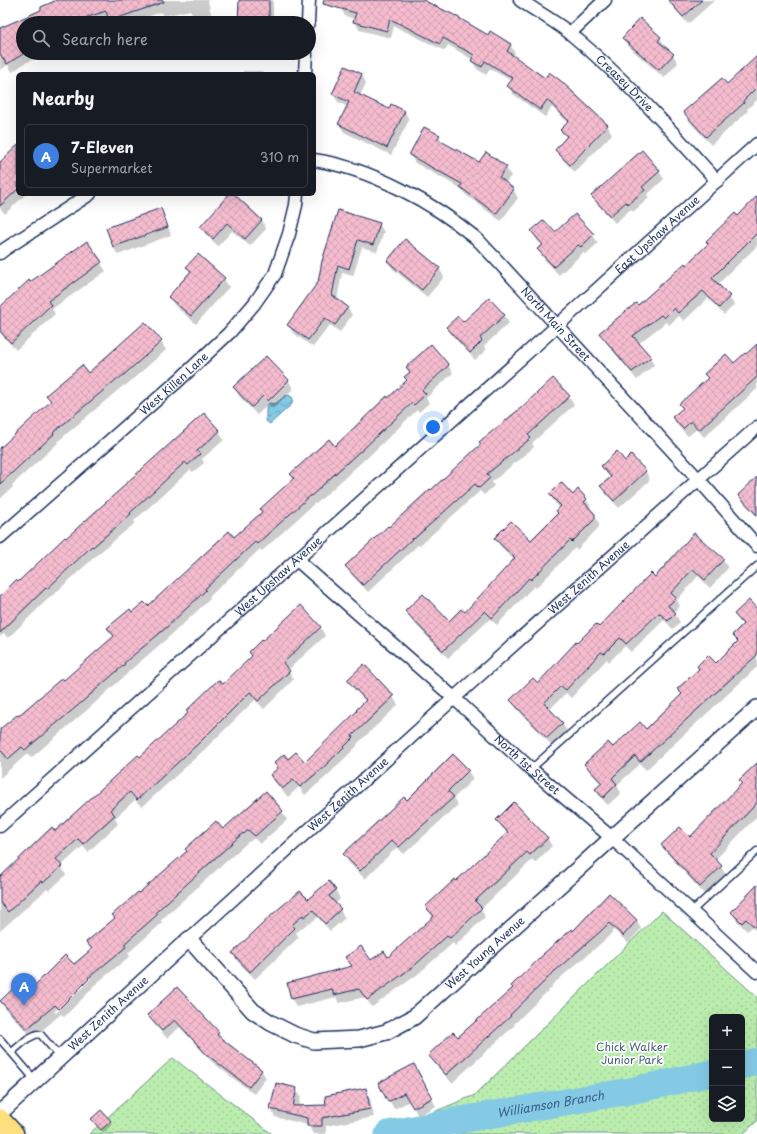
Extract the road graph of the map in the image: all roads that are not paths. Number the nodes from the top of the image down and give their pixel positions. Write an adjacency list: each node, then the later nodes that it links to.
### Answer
1 (309, 0): 4 (street)
2 (520, 0): 5 (street, Creasey Drive)
3 (605, 0): 5 (street)
4 (308, 16)
5 (570, 33): 10 (street, Creasey Drive)
6 (306, 60): 7 (street)
7 (305, 72)
8 (757, 144): 10 (street, East Upshaw Avenue)
9 (316, 160): 14 (street, North Main Street)
10 (718, 181): 14 (street, East Upshaw Avenue)
11 (87, 196): 13 (street)
12 (298, 196): 17 (street, West Killen Lane)
13 (2, 248)
14 (557, 326): 16 (street, North Main Street); 19 (street, West Upshaw Avenue)
15 (757, 427): 16 (street, West Zenith Avenue)
16 (699, 480): 18 (street, North Main Street); 21 (street, West Zenith Avenue)
17 (0, 537)
18 (757, 546)
19 (296, 560): 21 (street, North 1st Street); 24 (street, West Upshaw Avenue)
20 (757, 566): 23 (lane)
21 (454, 698): 23 (street, North 1st Street); 28 (street, West Zenith Avenue)
22 (757, 708): 25 (street, West Young Avenue)
23 (531, 769): 25 (street, North 1st Street)
24 (0, 826)
25 (612, 838): 27 (street, North 1st Street); 28 (street, West Young Avenue)
26 (757, 852): 27 (lane)
27 (692, 911): 29 (street, North 1st Street)
28 (188, 939): 32 (street, West Zenith Avenue)
29 (757, 972)
30 (1, 1043): 31 (lane)
31 (12, 1052): 32 (lane); 33 (lane)
32 (61, 1057): 33 (street, West Zenith Avenue)
33 (35, 1080): 34 (street, West Zenith Avenue)
34 (0, 1113)
35 (0, 1119): 36 (main road)
36 (14, 1134)

